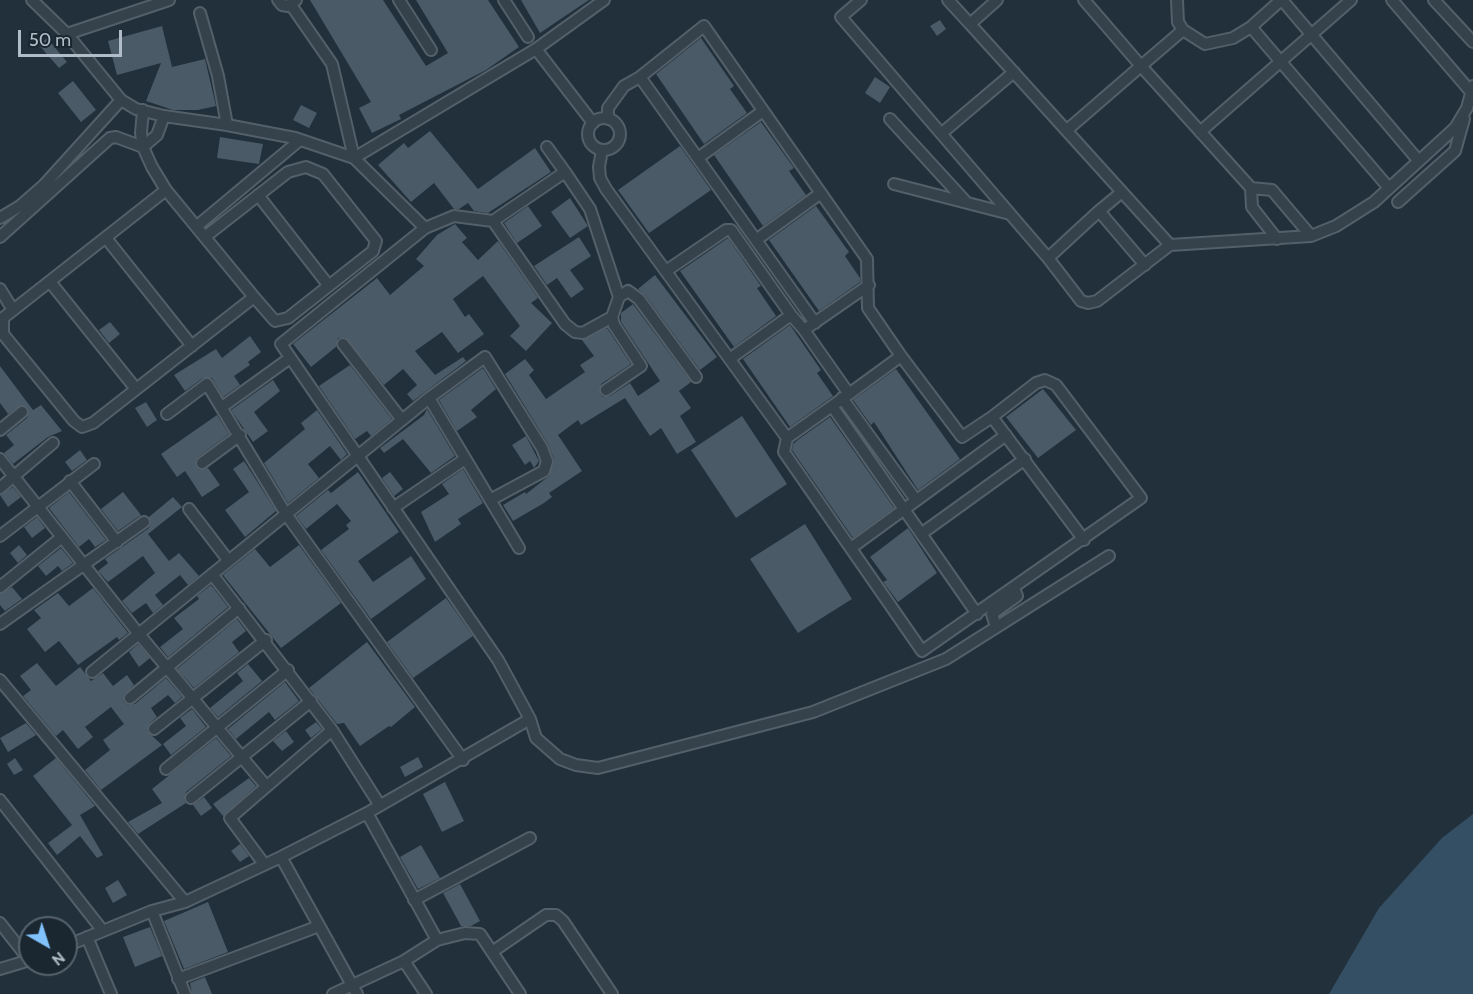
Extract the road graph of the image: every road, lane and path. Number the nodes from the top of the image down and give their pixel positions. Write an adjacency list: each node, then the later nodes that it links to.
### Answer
1 (32, 0): 21 (street)
2 (169, 0): 21 (street)
3 (278, 0): 16 (street)
4 (399, 0): 26 (street)
5 (504, 0): 23 (street)
6 (604, 0): 25 (street)
7 (861, 0): 43 (street)
8 (948, 0): 18 (street)
9 (998, 0): 18 (street)
10 (1084, 0): 28 (street)
11 (1177, 0): 20 (street)
12 (1281, 0): 19 (street); 22 (street)
13 (1351, 0): 22 (street)
14 (1392, 0): 31 (street)
15 (1434, 0): 24 (street)
16 (294, 2): 48 (street)
17 (200, 13): 40 (street)
18 (970, 24): 29 (street)
19 (1251, 27): 20 (street); 27 (street)
20 (1183, 30): 28 (street)
21 (67, 34): 32 (street)
22 (1311, 35): 27 (street); 50 (street)
23 (528, 37)
24 (1473, 42)
25 (536, 49): 39 (street); 48 (street)
26 (431, 50)
27 (1280, 62): 42 (street); 54 (street)
28 (1141, 66): 41 (street); 42 (street)
29 (1014, 72): 41 (street); 43 (street)
30 (640, 77): 35 (street); 37 (street); 49 (street)
31 (1472, 89): 33 (street)
32 (121, 100): 34 (street); 63 (street)
33 (1467, 108): 50 (street); 60 (street)
34 (143, 111): 36 (street); 45 (street)
35 (763, 111): 49 (street); 57 (street)
36 (164, 116): 40 (street); 45 (street)
37 (608, 119): 39 (street); 47 (street)
38 (890, 119): 59 (street)
39 (593, 123): 47 (street)
40 (227, 125): 44 (street)
41 (1066, 130): 56 (street)
42 (1200, 132): 53 (street)
43 (942, 134): 62 (street)
44 (300, 140): 48 (street); 65 (street)
45 (143, 147): 55 (street); 69 (street)
46 (547, 147): 51 (street)
47 (602, 150): 76 (street)
48 (354, 158): 66 (street)
49 (698, 158): 72 (street)
50 (1418, 160): 54 (street)
51 (565, 172): 64 (street); 82 (street)
52 (894, 184): 59 (street)
53 (1251, 188): 68 (street); 71 (street)
54 (1389, 188): 68 (street)
55 (166, 190): 65 (street); 70 (street)
56 (1122, 192): 61 (street); 73 (street)
57 (821, 193): 72 (street); 78 (street)
58 (258, 195): 67 (street); 79 (street); 79 (street)
59 (966, 202): 62 (street)
60 (1398, 202)
61 (1099, 211): 74 (street); 75 (street)
62 (1010, 214): 74 (street)
63 (0, 218)
64 (493, 221): 66 (street); 85 (street)
65 (197, 226): 67 (street)
66 (425, 228): 91 (street)
67 (206, 236): 81 (street)
68 (1311, 236): 71 (street)
69 (0, 237)
70 (106, 238): 77 (street); 89 (street)
71 (1277, 239): 73 (street)
72 (756, 240): 86 (street)
73 (1170, 245): 75 (street)
74 (1048, 258): 75 (street)
75 (1146, 265)
76 (666, 271): 84 (street); 92 (street)
77 (51, 283): 83 (street); 94 (street)
78 (869, 285): 86 (street); 90 (street)
79 (329, 286): 81 (street)
80 (0, 289): 83 (street)
81 (254, 297): 89 (street)
82 (619, 297): 85 (street); 93 (street)
83 (13, 310): 94 (street)
84 (791, 315): 87 (street); 92 (street)
85 (612, 317): 95 (street)
86 (815, 323): 87 (street)
87 (804, 330): 96 (street)
88 (343, 344): 103 (street)
89 (192, 346): 94 (street)
90 (901, 357): 96 (street); 102 (street)
91 (290, 358): 99 (street); 109 (street)
92 (731, 358): 107 (street)
93 (696, 377)
94 (136, 389)
95 (606, 390)
96 (846, 396): 98 (street); 119 (street)
97 (429, 398): 103 (street); 111 (street); 118 (street)
98 (832, 406): 107 (street); 122 (street)
99 (222, 407): 101 (street); 105 (street)
100 (22, 412): 104 (street)
101 (167, 414)
102 (992, 417): 106 (street); 129 (street)
103 (402, 420): 109 (street)
104 (0, 430)
105 (240, 435): 113 (street); 124 (street)
106 (1006, 435): 112 (street); 119 (street)
107 (787, 438): 132 (street)
108 (53, 443): 115 (street)
109 (357, 456): 121 (street); 124 (street)
110 (0, 459): 115 (street)
111 (465, 459): 118 (street); 121 (street)
112 (1025, 459): 126 (street); 129 (street)
113 (202, 463)
114 (94, 464): 116 (street)
115 (14, 476): 117 (street); 120 (street)
116 (70, 482): 120 (street); 130 (street)
117 (0, 488)
118 (490, 500): 131 (street)
119 (916, 500): 122 (street)
120 (38, 507): 127 (street); 128 (street)
121 (393, 508): 152 (street)
122 (904, 508): 126 (street); 132 (street)
123 (189, 509): 134 (street)
124 (286, 514): 134 (street); 157 (street)
125 (144, 522): 130 (street)
126 (921, 534): 140 (street)
127 (0, 536)
128 (62, 537): 135 (street); 137 (street)
129 (1084, 540): 138 (street)
130 (117, 542): 135 (street)
131 (519, 548)
132 (851, 548): 140 (street)
133 (1109, 556): 142 (street)
134 (228, 561): 136 (street)
135 (86, 566): 141 (street); 143 (street)
136 (212, 574): 139 (street); 143 (street)
137 (0, 587)
138 (1014, 588): 140 (street); 142 (street)
139 (239, 608): 144 (street); 145 (street)
140 (977, 614)
141 (0, 624)
142 (996, 627): 152 (street)
143 (138, 633): 145 (street); 147 (street)
144 (266, 640): 146 (street); 149 (street)
145 (167, 667): 149 (street); 150 (street)
146 (288, 669): 151 (street); 153 (street)
147 (92, 672)
148 (0, 680): 168 (street)
149 (192, 697): 153 (street); 154 (street)
150 (130, 698)
151 (311, 701): 155 (street); 156 (street)
152 (530, 719): 157 (street)
153 (218, 728): 156 (street); 158 (street)
154 (154, 729)
155 (332, 730): 159 (street); 162 (street)
156 (242, 756): 159 (street); 160 (street)
157 (463, 760): 162 (street)
158 (166, 769)
159 (266, 786): 166 (street)
160 (191, 798)
161 (0, 800): 172 (street)
162 (379, 804): 163 (street)
163 (367, 813): 165 (street); 167 (street)
164 (530, 838): 167 (street)
165 (281, 856): 166 (street); 171 (street)
166 (264, 864): 168 (street)
167 (414, 900): 174 (street)
168 (185, 902): 169 (street)
169 (152, 911): 172 (street); 181 (street)
170 (0, 922): 176 (street)
171 (319, 926): 181 (street); 182 (street)
172 (103, 931): 173 (street)
173 (87, 937): 175 (street); 183 (street)
174 (437, 940): 177 (street); 178 (street)
175 (78, 941)
176 (18, 945)
177 (492, 952): 187 (street); 188 (street)
178 (404, 961): 182 (street); 186 (street)
179 (18, 964): 180 (street)
180 (0, 969)
181 (178, 980): 184 (street)
182 (355, 990): 185 (street)
183 (111, 994)
184 (184, 994)
185 (333, 994)
186 (426, 994)
187 (520, 994)
188 (612, 994)

